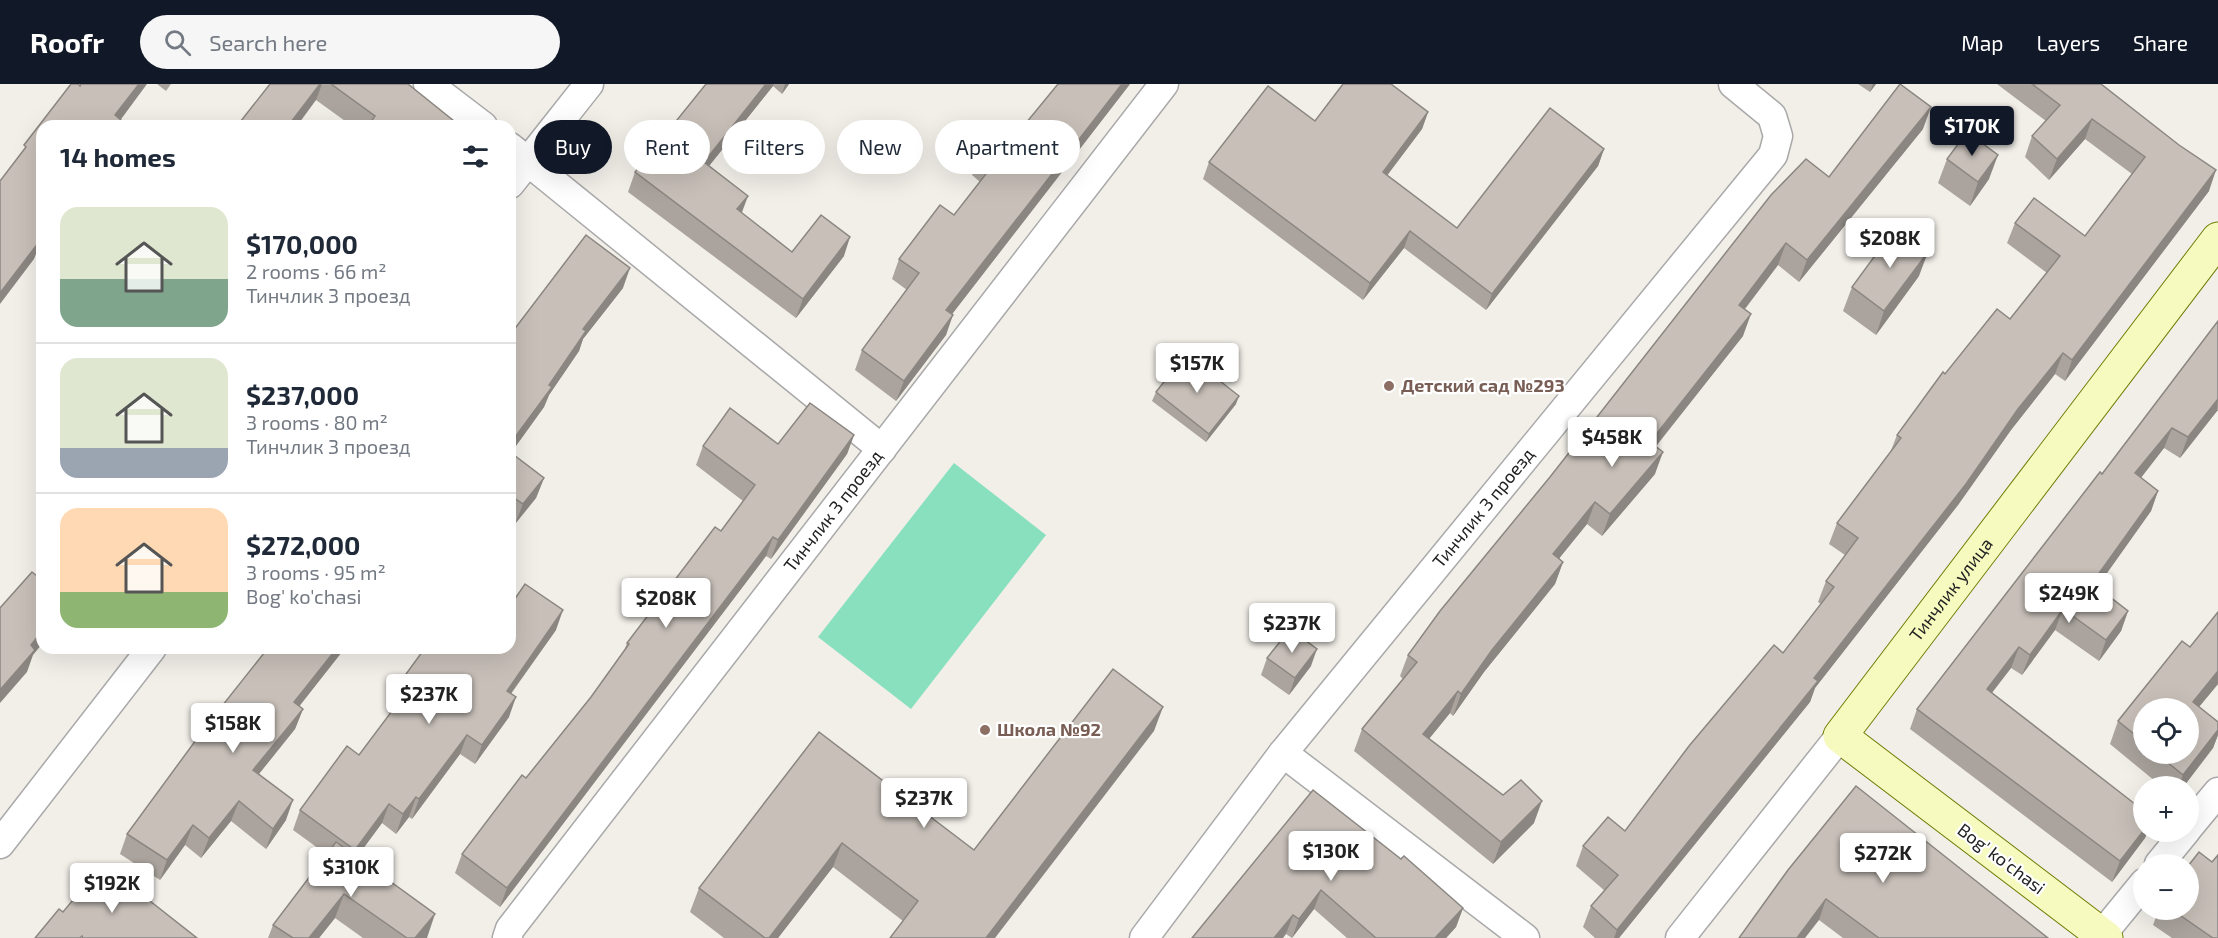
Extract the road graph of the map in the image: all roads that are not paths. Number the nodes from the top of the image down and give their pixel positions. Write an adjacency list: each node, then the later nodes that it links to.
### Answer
1 (428, 84): 5 (street)
2 (589, 84): 6 (street)
3 (1164, 84): 8 (street, Тинчлик 3 проезд)
4 (1732, 84): 11 (street, Тинчлик 3 проезд)
5 (475, 120)
6 (519, 154): 8 (street)
7 (2214, 251): 10 (street, Тинчлик улица)
8 (882, 449): 19 (street, Тинчлик 3 проезд)
9 (147, 654): 15 (street)
10 (1840, 736): 18 (street, Bog' ko'chasi); 22 (street, Тинчлик улица)
11 (1283, 753): 20 (street, Тинчлик 3 проезд); 21 (street)
12 (2218, 792): 13 (street)
13 (2199, 815)
14 (2177, 842): 16 (street)
15 (0, 844)
16 (2167, 854)
17 (2133, 897): 18 (street)
18 (2102, 937)
19 (507, 938)
20 (1144, 938)
21 (1525, 938)
22 (1680, 938)

